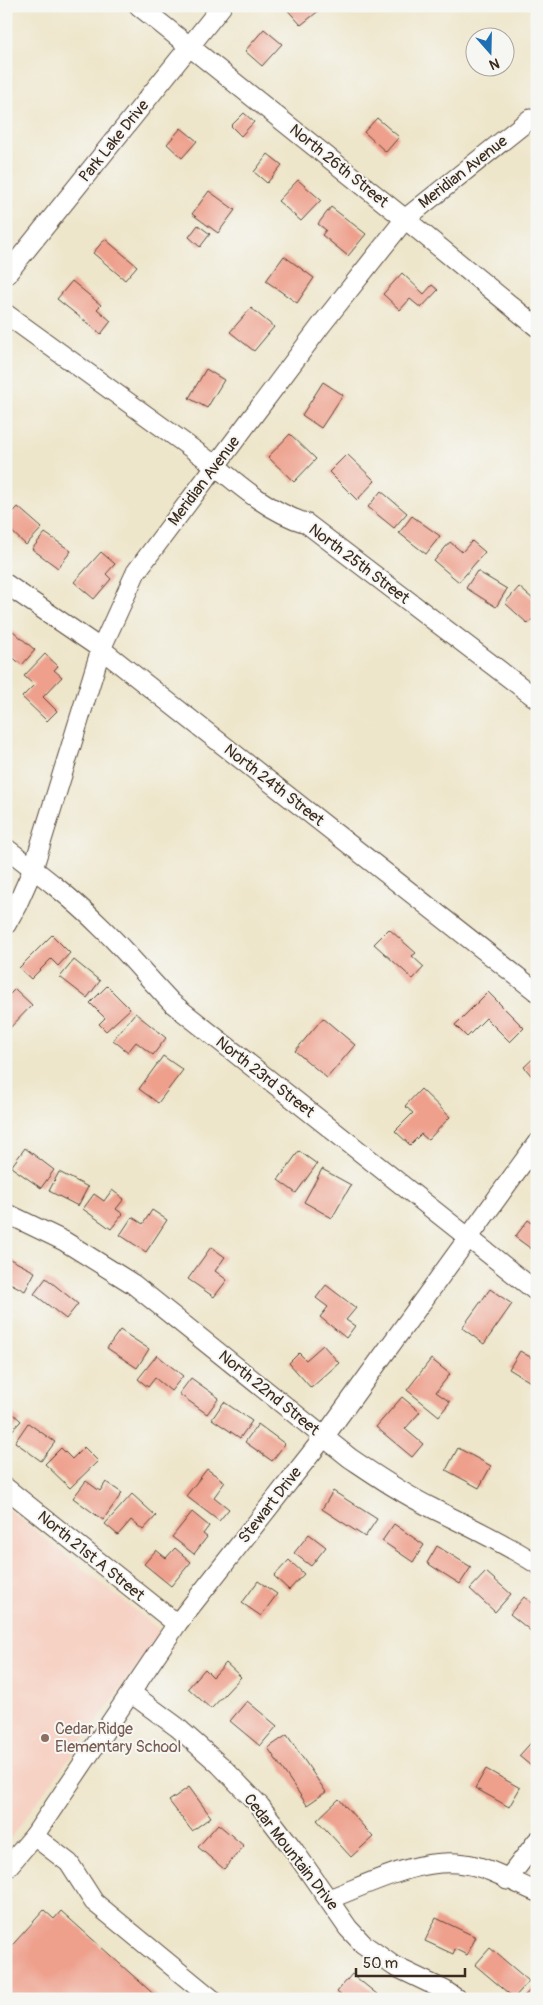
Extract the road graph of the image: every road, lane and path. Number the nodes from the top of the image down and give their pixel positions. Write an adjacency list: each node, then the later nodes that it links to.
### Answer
1 (139, 6): 3 (street, North 26th Street)
2 (222, 6): 3 (street, Park Lake Drive)
3 (190, 47): 5 (street, North 26th Street); 6 (street, Park Lake Drive)
4 (530, 119): 5 (street, Meridian Avenue)
5 (405, 219): 8 (street, North 26th Street); 9 (street, Meridian Avenue)
6 (7, 271)
7 (6, 314): 9 (street, North 25th Street)
8 (537, 328)
9 (216, 466): 11 (street, Meridian Avenue); 12 (street, North 25th Street)
10 (6, 584): 11 (street, North 24th Street)
11 (101, 649): 14 (street, Meridian Avenue); 16 (street, North 24th Street)
12 (537, 700)
13 (6, 848): 14 (street, North 23rd Street)
14 (33, 869): 15 (street, Meridian Avenue); 19 (street, North 23rd Street)
15 (6, 925)
16 (537, 992)
17 (537, 1143): 19 (street, Stewart Drive)
18 (6, 1213): 21 (street, North 22nd Street)
19 (468, 1238): 20 (street, North 23rd Street); 21 (street, Stewart Drive)
20 (537, 1292)
21 (324, 1437): 23 (street, North 22nd Street); 24 (street, Stewart Drive)
22 (6, 1488): 24 (street, North 21st A Street)
23 (537, 1564)
24 (176, 1624): 25 (street, Stewart Drive)
25 (131, 1693): 26 (street, Stewart Drive); 31 (street, Cedar Mountain Drive)
26 (34, 1836): 28 (street, Stewart Drive); 32 (street)
27 (537, 1841): 29 (street)
28 (6, 1869)
29 (507, 1880): 30 (street); 31 (street)
30 (537, 1892)
31 (329, 1898): 33 (street, Cedar Mountain Drive)
32 (212, 1999)
33 (457, 1999)

